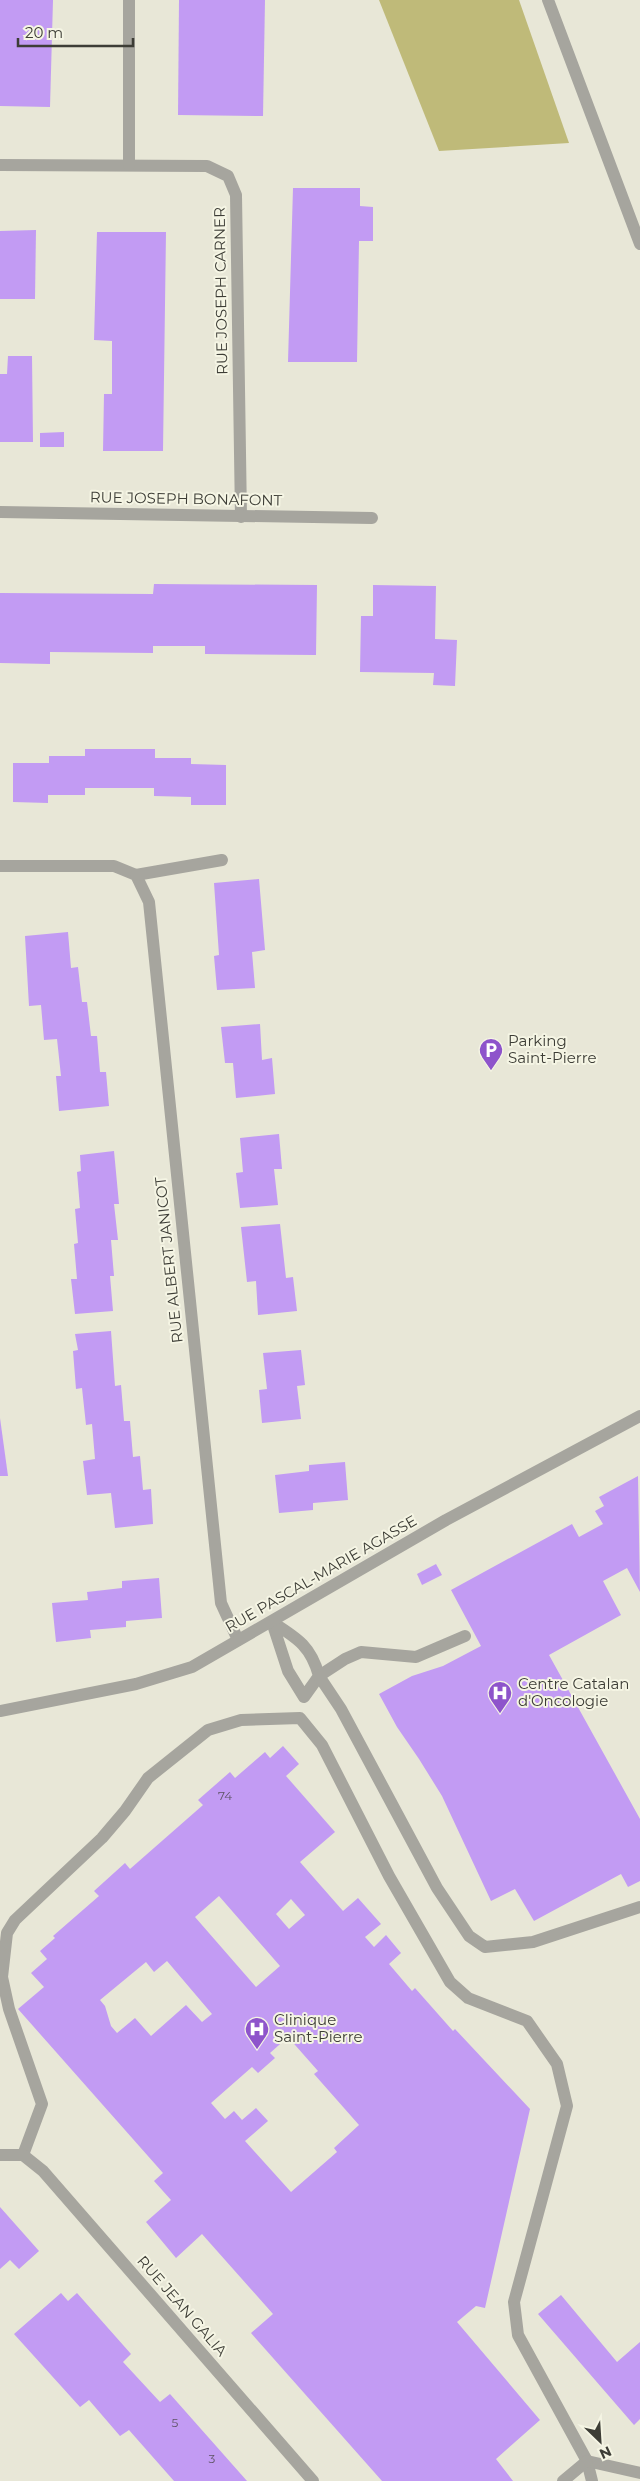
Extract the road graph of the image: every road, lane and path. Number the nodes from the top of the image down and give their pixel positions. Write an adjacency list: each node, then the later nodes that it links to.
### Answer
1 (129, 0): 4 (street)
2 (548, 0): 5 (street)
3 (0, 164): 4 (street, RUE JOSEPH CARNER)
4 (129, 165): 7 (street, RUE JOSEPH CARNER)
5 (640, 244)
6 (0, 512): 7 (street, RUE JOSEPH BONAFONT)
7 (241, 517): 8 (street, RUE JOSEPH BONAFONT)
8 (372, 518)
9 (222, 860): 11 (street)
10 (0, 866): 11 (street)
11 (136, 874): 15 (street, RUE ALBERT JANICOT)
12 (640, 1416): 13 (street, RUE PASCAL-MARIE AGASSE)
13 (272, 1622): 15 (street, RUE PASCAL-MARIE AGASSE); 16 (street); 17 (street)
14 (466, 1636): 16 (street)
15 (238, 1640): 18 (street, RUE PASCAL-MARIE AGASSE)
16 (318, 1676): 17 (street); 20 (street)
17 (304, 1697): 19 (street)
18 (0, 1712)
19 (300, 1718): 22 (street); 23 (street)
20 (640, 1907)
21 (0, 2155): 22 (street)
22 (23, 2155): 25 (street, RUE JEAN GALIA)
23 (586, 2461): 24 (street); 26 (street); 27 (street)
24 (640, 2473)
25 (313, 2481)
26 (563, 2481)
27 (592, 2481)

